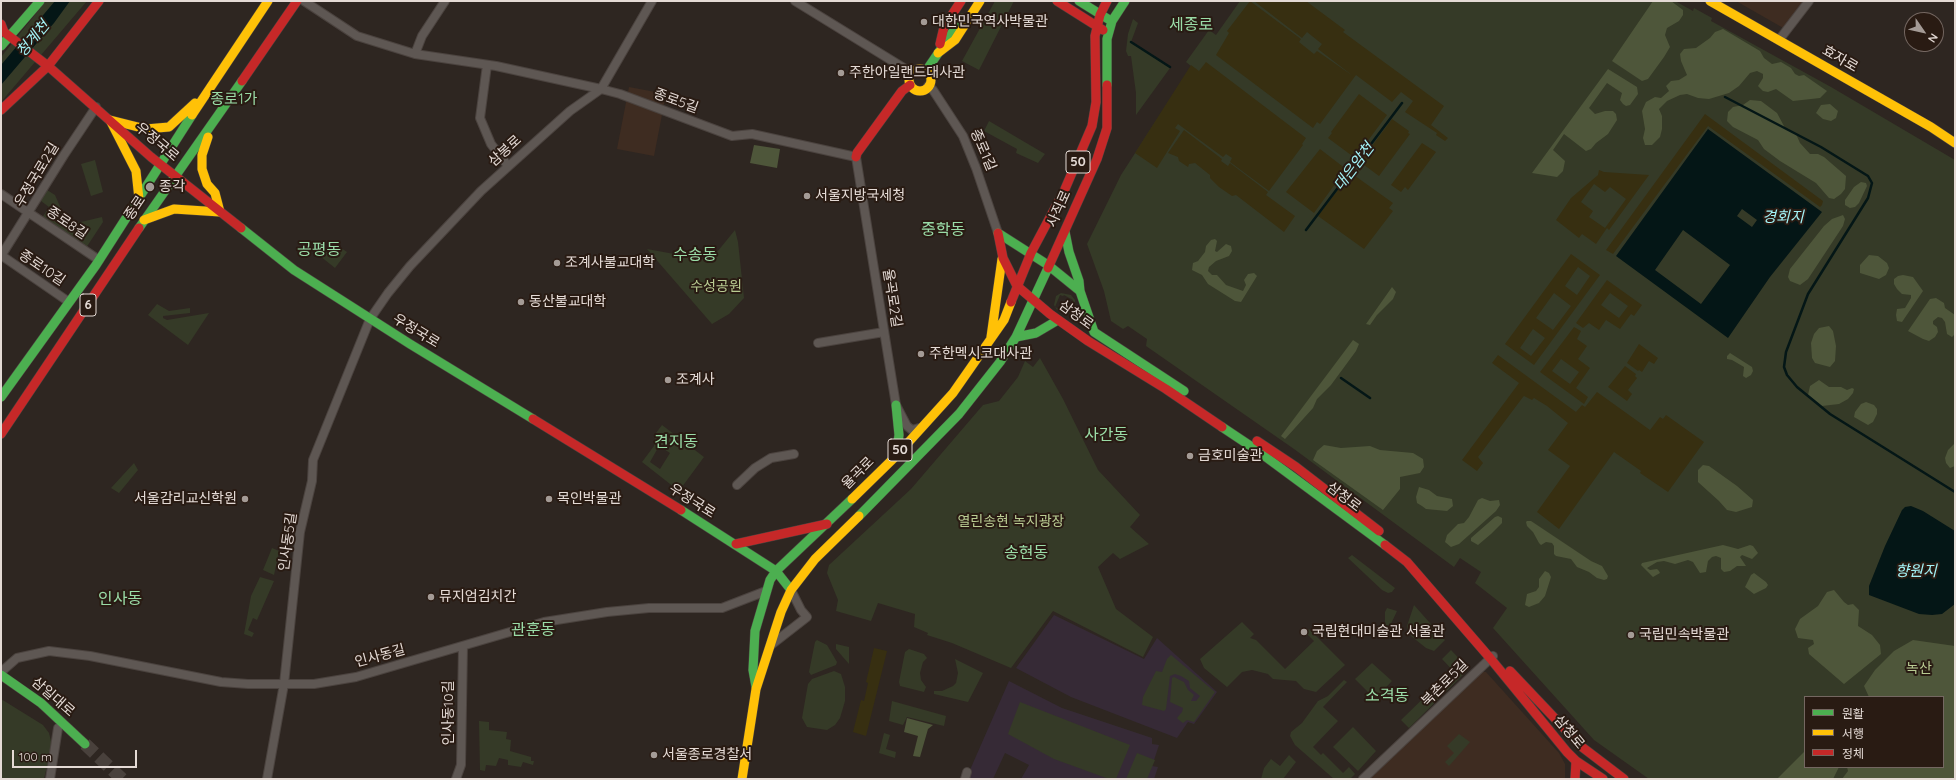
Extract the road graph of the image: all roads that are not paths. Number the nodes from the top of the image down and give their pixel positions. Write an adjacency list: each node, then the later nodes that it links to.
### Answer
1 (40, 1): 21 (main road)
2 (99, 1): 27 (main road)
3 (268, 1): 34 (main road, 종로 / 6)
4 (297, 1): 38 (main road, 종로 / 6)
5 (304, 1): 26 (street, 종로5길)
6 (445, 1): 26 (street)
7 (652, 1): 33 (street, 삼봉로)
8 (795, 1): 30 (street)
9 (961, 1): 25 (main road)
10 (974, 1): 25 (main road)
11 (980, 1): 25 (main road)
12 (1056, 1): 20 (main road)
13 (1078, 1): 18 (main road)
14 (1106, 1): 18 (main road)
15 (1124, 1): 19 (main road)
16 (1710, 1): 23 (main road, 효자로)
17 (1810, 1): 23 (street)
18 (1100, 15): 19 (main road); 20 (main road, 50)
19 (1112, 22): 22 (main road, 사직로)
20 (1097, 27): 22 (main road); 51 (main road, 사직로 / 50)
21 (6, 33): 24 (main road); 27 (main road, 우정국로)
22 (1108, 33): 49 (main road, 사직로 / 50)
23 (1779, 40): 39 (main road, 효자로)
24 (1, 46)
25 (938, 53): 29 (main road)
26 (415, 54): 28 (street, 종로5길)
27 (44, 63): 35 (main road, 우정국로); 36 (main road)
28 (487, 65): 33 (street, 종로5길); 42 (street)
29 (926, 71): 30 (main road); 32 (main road)
30 (912, 73): 31 (main road)
31 (911, 86): 32 (main road); 40 (main road)
32 (928, 86): 50 (street, 종로1길)
33 (601, 89): 40 (street, 종로5길); 42 (street, 삼봉로)
34 (203, 97): 37 (main road); 41 (main road, 종로 / 6)
35 (96, 107): 37 (main road, 우정국로); 46 (street, 우정국로2길)
36 (1, 110)
37 (110, 120): 41 (main road, 우정국로); 45 (main road)
38 (211, 125): 43 (main road, 종로 / 6); 47 (main road)
39 (1955, 143)
40 (856, 158): 62 (street, 율곡로2길)
41 (161, 165): 43 (main road, 우정국로); 45 (main road, 종로 / 6)
42 (508, 166): 60 (street, 삼봉로)
43 (175, 175): 47 (main road, 우정국로); 48 (main road, 종로 / 6)
44 (1, 194): 46 (street, 종로8길)
45 (139, 199): 54 (main road, 종로 / 6)
46 (29, 212): 52 (street, 우정국로2길); 54 (street, 종로8길)
47 (220, 212): 48 (main road); 60 (main road, 우정국로)
48 (144, 220): 69 (main road, 종로 / 6)
49 (1065, 232): 55 (main road, 사직로 / 50); 57 (main road, 삼청로)
50 (998, 233): 51 (main road); 53 (main road)
51 (1031, 253): 55 (main road); 56 (main road, 사직로 / 50)
52 (1, 256): 59 (street, 종로10길)
53 (1002, 258): 56 (main road); 64 (main road)
54 (99, 260): 59 (main road, 종로 / 6)
55 (1048, 265): 57 (main road); 58 (main road, 사직로 / 50)
56 (1017, 286): 58 (main road, 삼청로); 64 (main road, 율곡로 / 50)
57 (1080, 291): 80 (main road, 삼청로)
58 (1033, 298): 61 (main road, 삼청로); 63 (main road, 율곡로)
59 (69, 302): 66 (main road, 종로 / 6)
60 (370, 319): 74 (main road, 우정국로); 83 (street, 인사동5길)
61 (1058, 320): 63 (main road); 80 (main road, 삼청로)
62 (884, 332): 65 (street); 67 (street, 율곡로2길)
63 (1016, 337): 76 (main road, 율곡로)
64 (991, 338): 68 (main road, 율곡로 / 50)
65 (818, 343)
66 (1, 397)
67 (896, 405): 68 (street, 율곡로2길); 71 (main road)
68 (919, 428): 71 (main road, 율곡로 / 50)
69 (1, 434)
70 (794, 454): 72 (street)
71 (896, 456): 73 (main road, 율곡로 / 50)
72 (737, 486)
73 (827, 524): 74 (main road); 75 (main road, 율곡로 / 50)
74 (736, 544): 75 (main road, 우정국로)
75 (776, 571): 76 (main road, 우정국로); 77 (main road, 율곡로)
76 (791, 590): 78 (main road, 율곡로); 78 (street)
77 (766, 591): 79 (street, 인사동길); 84 (main road, 율곡로)
78 (770, 645): 84 (main road, 율곡로)
79 (463, 646): 83 (street, 인사동길); 89 (street, 인사동10길)
80 (1492, 656): 86 (main road, 삼청로); 91 (street, 북촌로5길); 94 (main road, 삼청로)
81 (1, 673): 83 (street, 인사동길); 85 (main road, 삼일대로)
82 (1, 684): 85 (main road, 삼일대로)
83 (284, 684): 88 (street, 인사동5길)
84 (756, 689): 90 (main road, 율곡로)
85 (58, 728): 87 (street, 삼일대로)
86 (1576, 761): 92 (main road, 삼청로); 93 (main road)
87 (50, 779)
88 (268, 779)
89 (456, 779)
90 (742, 779)
91 (1363, 779)
92 (1575, 779)
93 (1602, 779)
94 (1624, 779)

